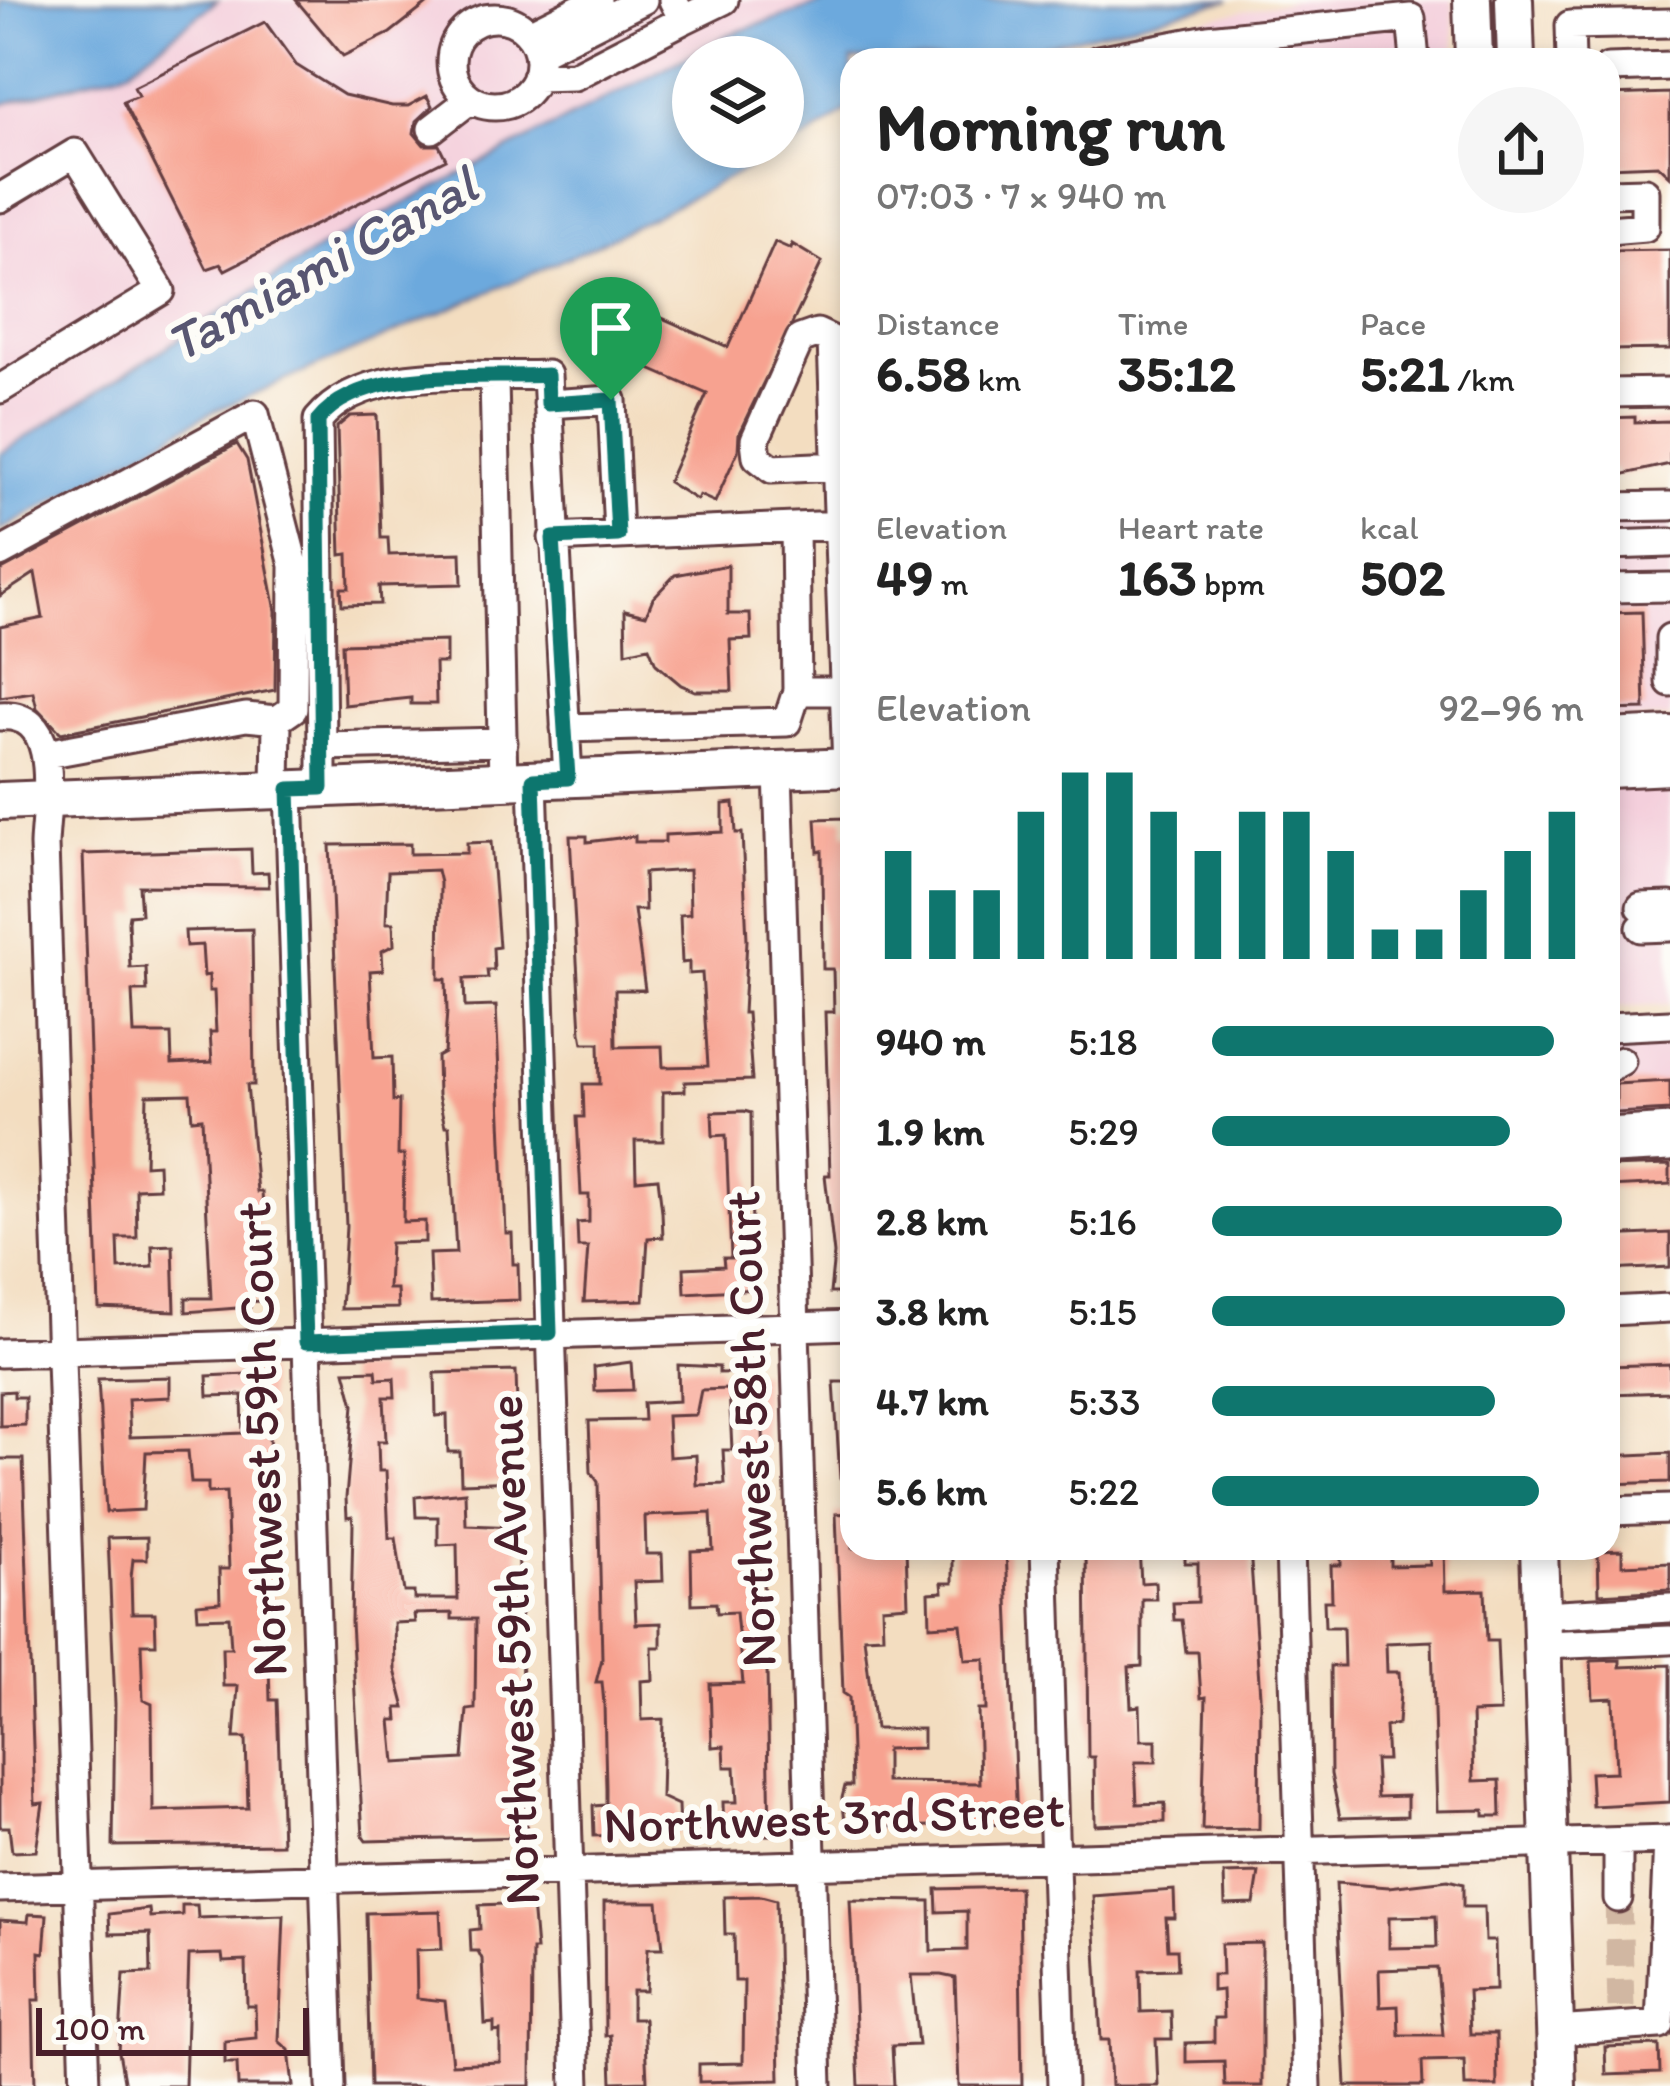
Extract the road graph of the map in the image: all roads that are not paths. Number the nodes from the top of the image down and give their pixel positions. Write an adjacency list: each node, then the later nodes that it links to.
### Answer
1 (597, 0): 8 (street)
2 (644, 0): 8 (street)
3 (724, 0): 6 (street)
4 (1472, 0): 11 (main road)
5 (1514, 0): 12 (main road)
6 (678, 10): 8 (street)
7 (1670, 23): 13 (street)
8 (527, 37): 16 (street); 16 (street)
9 (1161, 48): 10 (street)
10 (1414, 48)
11 (1474, 48)
12 (1516, 48)
13 (1571, 48)
14 (1670, 67): 15 (street)
15 (1620, 68)
16 (471, 99): 17 (street)
17 (432, 129)
18 (1620, 193): 20 (street)
19 (0, 198): 22 (street)
20 (1620, 229)
21 (494, 379): 23 (street); 49 (street); 50 (street)
22 (0, 389)
23 (548, 390): 31 (street); 32 (street)
24 (1670, 392): 25 (street)
25 (1620, 393)
26 (837, 466): 26 (street); 29 (street)
27 (1658, 506): 28 (street); 33 (street)
28 (1620, 507)
29 (838, 525): 30 (street); 36 (street)
30 (795, 527): 31 (street); 42 (street)
31 (618, 535): 32 (street)
32 (553, 538): 45 (street)
33 (1659, 543): 34 (street)
34 (1620, 545)
35 (0, 553): 44 (street)
36 (840, 580)
37 (1670, 586): 38 (street)
38 (1620, 588)
39 (1670, 638): 40 (street)
40 (1670, 682)
41 (840, 691): 42 (street)
42 (797, 692): 45 (street)
43 (1, 716): 46 (street); 51 (street)
44 (277, 720): 51 (street); 57 (street)
45 (565, 728): 56 (street)
46 (0, 734)
47 (1670, 735): 48 (main road)
48 (1620, 737)
49 (503, 742): 50 (street); 56 (street)
50 (322, 746): 57 (street)
51 (46, 754): 58 (street)
52 (1670, 766): 54 (main road)
53 (840, 768): 55 (main road)
54 (1620, 768)
55 (778, 770): 56 (main road); 71 (street, Northwest 58th Court)
56 (535, 780): 57 (main road); 72 (street, Northwest 59th Avenue)
57 (296, 789): 58 (main road); 73 (street, Northwest 59th Court)
58 (46, 799): 59 (main road); 74 (street)
59 (0, 800)
60 (1670, 906): 61 (street)
61 (1670, 927)
62 (1670, 1024): 63 (street)
63 (1620, 1026)
64 (1670, 1128): 65 (street)
65 (1620, 1131)
66 (1670, 1148): 67 (street)
67 (1620, 1150)
68 (1670, 1308): 69 (street)
69 (1620, 1310)
70 (840, 1325): 71 (street)
71 (795, 1326): 72 (street); 89 (street, Northwest 58th Court)
72 (550, 1333): 73 (street); 90 (street, Northwest 59th Avenue)
73 (306, 1342): 74 (street); 91 (street, Northwest 59th Court)
74 (60, 1352): 75 (street); 92 (street)
75 (0, 1353)
76 (1670, 1509): 77 (street)
77 (1620, 1511)
78 (1046, 1560): 88 (street)
79 (1290, 1560): 87 (street)
80 (1539, 1560): 82 (main road)
81 (1670, 1608): 82 (street)
82 (1542, 1630): 83 (street); 86 (main road)
83 (1670, 1640)
84 (1669, 1840): 85 (street, Northwest 3rd Street); 95 (street)
85 (1618, 1842): 86 (street, Northwest 3rd Street); 94 (street)
86 (1550, 1845): 87 (street, Northwest 3rd Street); 95 (main road)
87 (1299, 1852): 88 (street, Northwest 3rd Street); 101 (street)
88 (1055, 1859): 89 (street, Northwest 3rd Street); 100 (street)
89 (812, 1866): 90 (street, Northwest 3rd Street); 99 (street, Northwest 58th Court)
90 (568, 1872): 91 (street, Northwest 3rd Street); 98 (street, Northwest 59th Avenue)
91 (324, 1879): 92 (street, Northwest 3rd Street); 97 (street, Northwest 59th Court)
92 (78, 1886): 93 (street, Northwest 3rd Street); 96 (street)
93 (0, 1888)
94 (1618, 1898)
95 (1556, 2031): 102 (main road)
96 (85, 2086)
97 (331, 2086)
98 (576, 2086)
99 (818, 2086)
100 (1062, 2086)
101 (1306, 2086)
102 (1557, 2086)

